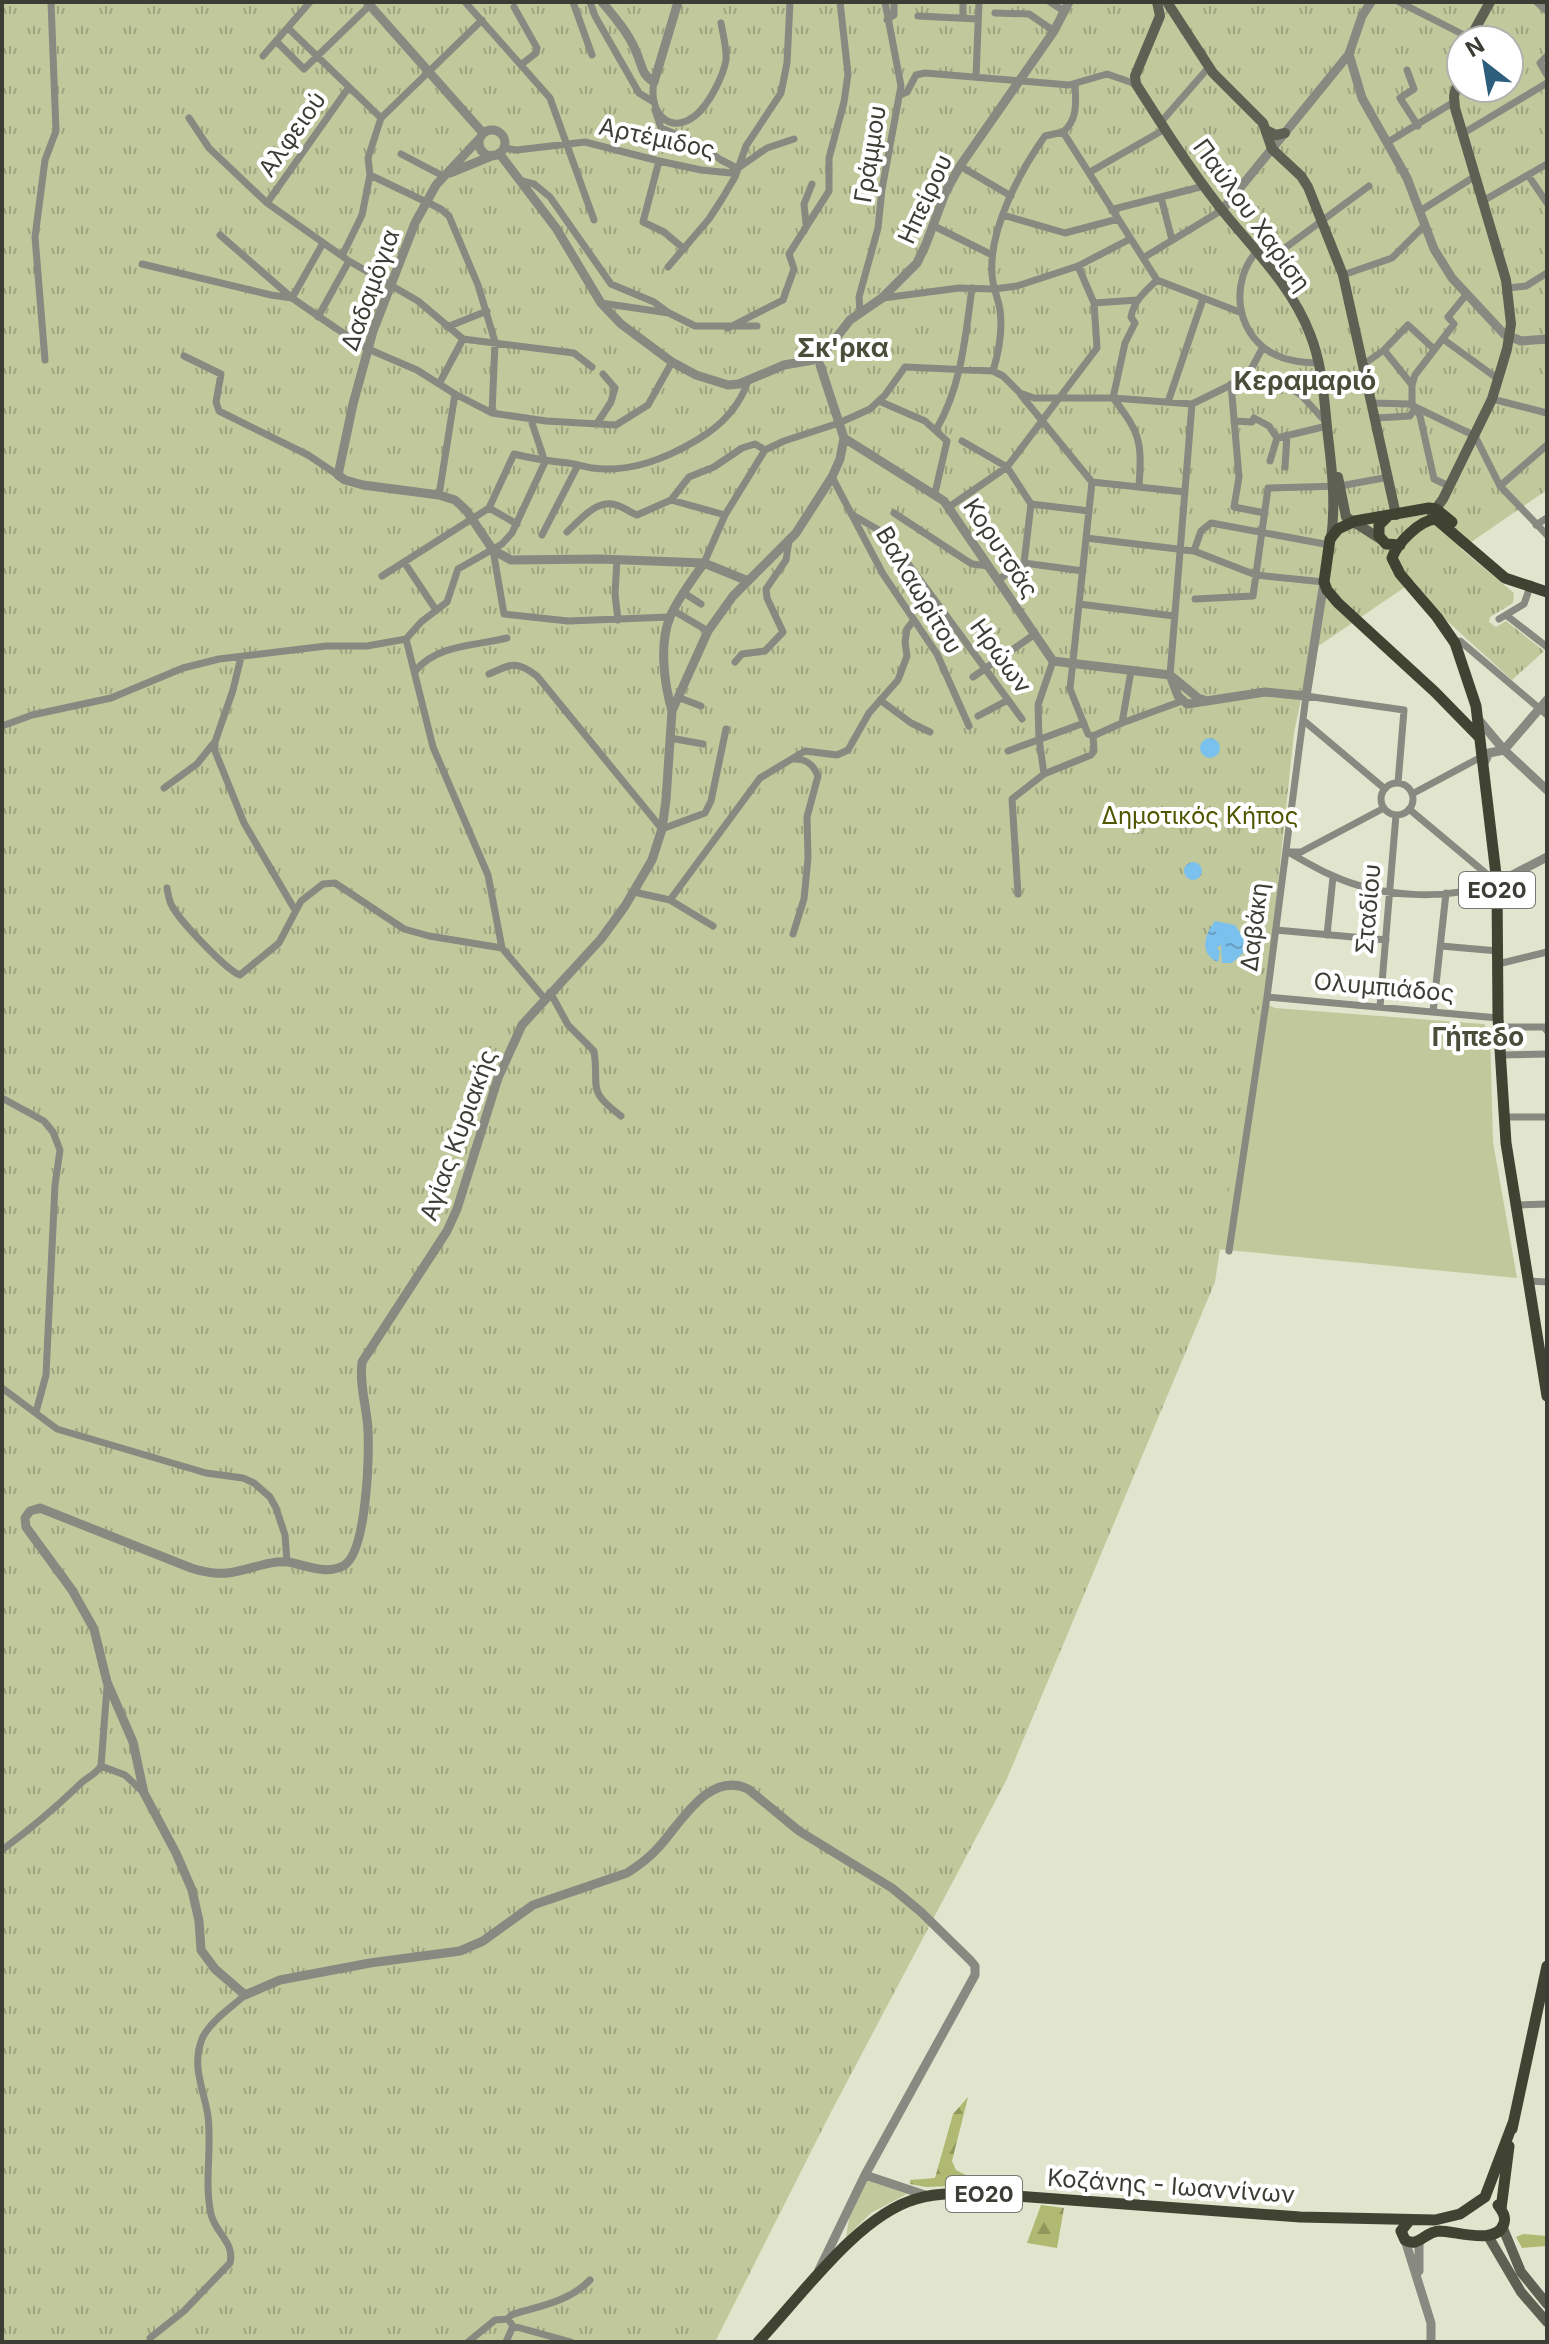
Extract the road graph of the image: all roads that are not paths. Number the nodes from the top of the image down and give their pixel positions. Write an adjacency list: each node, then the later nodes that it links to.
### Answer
1 (51, 2): 149 (street)
2 (310, 2): 36 (street)
3 (465, 2): 32 (street)
4 (573, 2): 40 (street)
5 (590, 2): 59 (street)
6 (602, 2): 51 (street)
7 (678, 2): 51 (street)
8 (790, 2): 78 (street)
9 (840, 2): 101 (street)
10 (885, 2): 30 (street, Γράμμου)
11 (894, 2): 30 (street)
12 (963, 2): 29 (street)
13 (979, 2): 31 (street)
14 (1050, 2): 22 (street)
15 (1157, 2): 28 (main road)
16 (1167, 2): 25 (main road)
17 (1371, 2): 39 (street)
18 (1399, 2): 35 (street)
19 (1490, 2): 34 (main road)
20 (1538, 2): 24 (street)
21 (368, 3): 42 (street); 47 (street)
22 (1067, 6): 37 (street, Ηπείρου)
23 (514, 7): 44 (street)
24 (1547, 10)
25 (1174, 12): 28 (main road); 45 (main road)
26 (995, 13): 37 (street)
27 (918, 16): 29 (street)
28 (1160, 16): 54 (main road)
29 (963, 17): 31 (street)
30 (891, 18): 56 (street, Γράμμου)
31 (978, 19): 49 (street)
32 (482, 20): 44 (street); 47 (street)
33 (721, 23): 59 (street)
34 (1478, 24)
35 (1445, 26)
36 (288, 28): 38 (street); 42 (street)
37 (1054, 31): 50 (street, Ηπείρου)
38 (276, 41): 41 (street); 42 (street)
39 (1349, 54): 66 (street); 70 (street)
40 (592, 55)
41 (263, 56)
42 (317, 56): 55 (street)
43 (1547, 56): 48 (street)
44 (522, 64): 71 (street)
45 (1209, 67): 62 (street); 64 (main road)
46 (1407, 70): 63 (street)
47 (428, 72): 61 (street); 68 (street)
48 (1547, 75)
49 (976, 77): 50 (street); 56 (street)
50 (1019, 81): 53 (street); 77 (street, Ηπείρου)
51 (654, 82): 59 (street)
52 (1547, 83): 67 (street)
53 (1075, 84): 54 (street); 65 (street)
54 (1136, 84): 62 (main road, Παύλου Χαρίση)
55 (349, 87): 61 (street); 92 (street, Αλφειού)
56 (900, 95): 132 (street, Γράμμου)
57 (1451, 104): 63 (street)
58 (1454, 104): 67 (main road)
59 (654, 105): 78 (street)
60 (189, 118): 92 (street)
61 (381, 118): 80 (street)
62 (1163, 126): 79 (street); 86 (main road, Παύλου Χαρίση)
63 (1418, 126): 70 (street)
64 (1266, 130): 66 (main road); 72 (main road)
65 (1063, 132): 79 (street); 88 (street)
66 (1285, 133): 72 (street)
67 (1462, 134): 83 (main road)
68 (482, 136): 73 (street); 73 (street); 82 (street, Δαδαμόγια)
69 (794, 139): 78 (street, Αρτέμιδος)
70 (1388, 142): 96 (street)
71 (567, 144): 73 (street, Αρτέμιδος); 75 (street, Αρτέμιδος); 99 (street)
72 (1272, 149): 95 (street); 100 (main road)
73 (499, 152): 82 (street, Αρτέμιδος); 84 (street)
74 (401, 154): 82 (street)
75 (659, 161): 78 (street, Αρτέμιδος); 108 (street)
76 (1547, 164): 81 (street)
77 (960, 166): 88 (street); 102 (street, Ηπείρου)
78 (737, 168): 108 (street)
79 (1090, 172): 94 (street)
80 (370, 175): 90 (street); 111 (street)
81 (1528, 175): 91 (street); 93 (street)
82 (443, 176): 90 (street, Δαδαμόγια)
83 (1474, 177): 91 (main road); 96 (street)
84 (522, 181): 129 (street); 133 (street)
85 (812, 184): 101 (street)
86 (1204, 186): 89 (street); 95 (main road, Παύλου Χαρίση)
87 (1369, 186): 100 (street)
88 (1011, 196): 97 (street)
89 (1161, 197): 94 (street); 106 (street)
90 (425, 202): 120 (street, Δαδαμόγια); 131 (street)
91 (1481, 202): 122 (main road)
92 (267, 203): 107 (street)
93 (1547, 203)
94 (1114, 209): 98 (street)
95 (1222, 210): 106 (street); 109 (main road, Παύλου Χαρίση)
96 (1420, 211): 103 (street)
97 (1003, 215): 98 (street); 110 (street)
98 (1118, 219): 105 (street)
99 (594, 220)
100 (1321, 220): 113 (street); 118 (main road)
101 (806, 224): 138 (street)
102 (934, 226): 110 (street); 126 (street, Ηπείρου)
103 (1424, 226): 118 (street); 124 (street)
104 (220, 235): 125 (street)
105 (1130, 239): 112 (street); 115 (street)
106 (1172, 240): 112 (street)
107 (323, 243): 111 (street); 125 (street)
108 (684, 249): 116 (street)
109 (1257, 251): 113 (main road, Παύλου Χαρίση); 134 (street)
110 (992, 255): 123 (street)
111 (345, 258): 120 (street); 135 (street)
112 (1143, 258): 119 (street)
113 (1266, 262): 152 (main road, Παύλου Χαρίση)
114 (142, 264): 125 (street)
115 (1078, 266): 123 (street); 130 (street)
116 (668, 267)
117 (1547, 273): 122 (street)
118 (1343, 275): 153 (main road)
119 (1157, 280): 127 (street); 128 (street)
120 (390, 286): 137 (street); 145 (street, Δαδαμόγια)
121 (972, 288): 123 (street); 126 (street); 155 (street)
122 (1508, 288): 139 (main road)
123 (994, 289): 156 (street)
124 (1466, 295): 139 (street); 141 (street)
125 (292, 298): 135 (street)
126 (882, 298): 132 (street, Ηπείρου)
127 (1203, 299): 134 (street); 170 (street)
128 (1137, 300): 130 (street); 166 (street)
129 (601, 303): 133 (street); 151 (street)
130 (1094, 303): 167 (street)
131 (487, 311): 137 (street); 143 (street)
132 (860, 312): 150 (street, Ηπείρου)
133 (669, 313): 138 (street)
134 (1242, 313): 144 (street)
135 (318, 317): 145 (street)
136 (757, 326): 138 (street)
137 (447, 327): 140 (street)
138 (728, 328)
139 (1510, 338): 142 (street); 159 (main road)
140 (463, 339): 143 (street); 161 (street)
141 (1443, 339): 146 (street); 159 (street)
142 (1547, 339)
143 (495, 342): 154 (street); 174 (street)
144 (1263, 347): 152 (street); 158 (street)
145 (368, 349): 161 (street); 196 (street, Δαδαμόγια)
146 (1434, 349): 147 (street); 163 (street)
147 (1384, 350): 153 (street); 163 (street)
148 (184, 356): 196 (street)
149 (45, 360)
150 (818, 360): 160 (street); 180 (street)
151 (672, 362): 160 (street); 182 (street)
152 (1319, 363): 181 (main road, Παύλου Χαρίση)
153 (1364, 364): 171 (main road)
154 (592, 367)
155 (960, 369): 156 (street); 169 (street); 183 (street)
156 (993, 371): 164 (street)
157 (603, 374): 182 (street)
158 (1247, 377): 162 (street); 181 (street)
159 (1498, 379): 168 (main road)
160 (748, 381): 193 (street)
161 (439, 384): 165 (street)
162 (1231, 384): 172 (street); 178 (street)
163 (1412, 385): 173 (street)
164 (1020, 393): 167 (street); 177 (street)
165 (455, 394): 174 (street); 206 (street)
166 (1113, 398): 167 (street); 170 (street); 203 (street)
167 (1059, 399): 177 (street)
168 (1492, 399): 175 (street); 185 (main road)
169 (879, 401): 180 (street); 183 (street)
170 (1168, 402): 172 (street)
171 (1372, 403): 173 (street); 176 (main road)
172 (1192, 404): 204 (street)
173 (1415, 408): 176 (street); 185 (street); 201 (street)
174 (492, 413): 182 (street)
175 (1547, 413)
176 (1376, 418): 198 (main road)
177 (1042, 421): 194 (street); 199 (street)
178 (1234, 421): 187 (street); 214 (street)
179 (532, 423): 192 (street)
180 (839, 423): 186 (street); 190 (street)
181 (1326, 424): 184 (street); 200 (main road, Παύλου Χαρίση)
182 (596, 425)
183 (936, 430): 205 (street)
184 (1287, 435): 187 (street); 195 (street)
185 (1475, 436): 201 (main road); 202 (street)
186 (844, 438): 197 (street); 205 (street, Κορυτσάς)
187 (1277, 438): 191 (street)
188 (962, 441): 194 (street)
189 (1547, 445): 202 (street)
190 (765, 450): 207 (street); 216 (street)
191 (1270, 461)
192 (545, 462): 193 (street); 210 (street); 222 (street)
193 (578, 465): 226 (street)
194 (1007, 467): 208 (street); 209 (street)
195 (1285, 467)
196 (338, 475): 206 (street)
197 (832, 477): 215 (street, Βαλαωρίτου); 230 (street)
198 (1389, 477): 200 (street); 217 (main road)
199 (1092, 482): 203 (street); 212 (street)
200 (1336, 486): 214 (street); 220 (main road, Παύλου Χαρίση); 231 (main road, Παύλου Χαρίση)
201 (1449, 486): 211 (main road)
202 (1500, 486): 223 (street)
203 (1139, 487): 204 (street)
204 (1185, 492): 233 (street)
205 (935, 493): 209 (street, Κορυτσάς)
206 (439, 495): 219 (street)
207 (671, 500): 216 (street); 224 (street)
208 (1031, 504): 212 (street); 239 (street)
209 (949, 507): 240 (street, Κορυτσάς)
210 (489, 508): 219 (street); 222 (street)
211 (1436, 509): 217 (main road); 221 (main road); 247 (main road)
212 (1089, 511): 228 (street)
213 (894, 513): 240 (street)
214 (1265, 513): 225 (street)
215 (851, 514): 260 (street, Βαλαωρίτου); 271 (street, Ηρώων)
216 (725, 515): 238 (street)
217 (1391, 516): 220 (main road); 229 (main road); 232 (main road, ΕΟ20)
218 (1547, 518): 223 (street)
219 (472, 519): 234 (street); 237 (street)
220 (1351, 522): 229 (main road); 231 (main road)
221 (1424, 522): 232 (main road); 247 (main road)
222 (517, 524): 234 (street)
223 (1536, 525): 227 (street)
224 (567, 532)
225 (1262, 532): 231 (street); 235 (street); 242 (street)
226 (542, 535)
227 (1547, 535)
228 (1086, 538): 233 (street); 241 (street)
229 (1382, 540): 232 (main road)
230 (789, 541): 245 (street); 269 (street)
231 (1330, 542): 246 (main road)
232 (1403, 542): 265 (main road, ΕΟ20)
233 (1180, 549): 235 (street); 258 (street)
234 (493, 550): 236 (street); 256 (street); 259 (street)
235 (1194, 551): 242 (street)
236 (617, 559): 238 (street); 259 (street)
237 (404, 562): 243 (street); 256 (street)
238 (704, 563): 245 (street); 250 (street)
239 (1024, 563): 241 (street); 244 (street)
240 (989, 566): 244 (street, Κορυτσάς)
241 (1083, 571): 254 (street)
242 (1256, 575): 246 (street); 251 (street)
243 (382, 576)
244 (998, 580): 262 (street, Κορυτσάς)
245 (748, 581): 261 (street)
246 (1324, 582): 252 (main road); 255 (street, Δαβάκη)
247 (1531, 584): 248 (main road); 249 (main road); 266 (street)
248 (1547, 585)
249 (1547, 592)
250 (684, 593): 253 (street); 257 (street)
251 (1195, 599)
252 (1338, 603): 255 (street); 277 (main road)
253 (701, 604)
254 (1079, 604): 258 (street); 270 (street)
255 (1319, 608): 278 (street, Δαβάκη)
256 (436, 610): 264 (street)
257 (672, 614): 259 (street); 261 (street); 279 (street)
258 (1174, 616): 275 (street)
259 (618, 620)
260 (914, 620): 281 (street); 297 (street, Βαλαωρίτου)
261 (708, 631): 280 (street)
262 (1035, 634): 268 (street, Κορυτσάς); 271 (street)
263 (507, 638): 272 (street)
264 (406, 639): 267 (street); 272 (street)
265 (1455, 643): 287 (main road, ΕΟ20); 289 (street)
266 (1547, 647)
267 (241, 657): 296 (street); 304 (street)
268 (1053, 661): 270 (street); 303 (street)
269 (735, 662)
270 (1073, 663): 273 (street); 294 (street)
271 (987, 667): 276 (street); 282 (street, Ηρώων)
272 (415, 671): 337 (street)
273 (1131, 671): 275 (street); 295 (street)
274 (489, 674): 319 (street)
275 (1170, 675): 283 (street); 285 (street)
276 (973, 677)
277 (1435, 692): 290 (main road); 299 (main road)
278 (1306, 696): 283 (street); 293 (street, Δαβάκη); 311 (street)
279 (668, 697): 280 (street); 288 (street)
280 (680, 700): 286 (street); 288 (street)
281 (880, 700): 300 (street); 308 (street)
282 (1008, 700): 291 (street); 292 (street, Ηρώων)
283 (1204, 700): 285 (street)
284 (1547, 700): 289 (street)
285 (1182, 701): 295 (street)
286 (701, 706)
287 (1476, 706): 290 (main road); 299 (main road, ΕΟ20)
288 (672, 711): 302 (street, Αγίας Κυριακής)
289 (1543, 712): 306 (street)
290 (1465, 715): 299 (main road)
291 (978, 716)
292 (1022, 719)
293 (1303, 720): 313 (street); 320 (street, Δαβάκη)
294 (1084, 723): 301 (street); 303 (street)
295 (1122, 723): 301 (street)
296 (2, 726)
297 (969, 726)
298 (726, 729): 319 (street)
299 (1480, 730): 306 (street); 309 (main road, ΕΟ20)
300 (930, 732)
301 (1093, 736): 310 (street)
302 (670, 738): 305 (street); 319 (street, Αγίας Κυριακής)
303 (1039, 739): 307 (street); 310 (street)
304 (215, 742): 312 (street); 330 (street)
305 (703, 744)
306 (1504, 750): 309 (street); 314 (street)
307 (1008, 751)
308 (790, 759): 329 (street); 333 (street)
309 (1484, 759): 315 (street); 323 (main road, ΕΟ20)
310 (1044, 774): 328 (street)
311 (1398, 783): 313 (street); 315 (street)
312 (164, 788)
313 (1385, 789): 316 (street)
314 (1547, 790)
315 (1412, 794): 317 (street)
316 (1384, 808): 318 (street); 320 (street)
317 (1409, 809): 318 (street); 323 (street)
318 (1396, 815): 326 (street, Σταδίου)
319 (662, 829): 325 (street, Αγίας Κυριακής)
320 (1286, 851): 322 (street); 332 (street, Δαβάκη)
321 (1547, 857): 323 (street)
322 (1333, 877): 326 (street); 334 (street)
323 (1497, 883): 327 (street); 338 (main road, ΕΟ20)
324 (164, 890): 330 (street)
325 (634, 892): 329 (street); 341 (street, Αγίας Κυριακής)
326 (1390, 892): 327 (street); 335 (street, Σταδίου)
327 (1446, 893): 336 (street)
328 (1018, 894)
329 (670, 900): 331 (street)
330 (295, 910): 337 (street)
331 (713, 926)
332 (1276, 930): 334 (street); 342 (street, Δαβάκη)
333 (793, 934)
334 (1327, 935): 335 (street)
335 (1386, 940): 343 (street, Σταδίου)
336 (1441, 946): 338 (street); 344 (street)
337 (502, 948): 341 (street)
338 (1498, 951): 340 (main road, ΕΟ20)
339 (1547, 952): 340 (street)
340 (1498, 964): 345 (main road, ΕΟ20)
341 (548, 996): 350 (street); 361 (street, Αγίας Κυριακής)
342 (1267, 997): 343 (street, Ολυμπιάδος); 355 (street, Δαβάκη)
343 (1380, 1007): 344 (street, Ολυμπιάδος)
344 (1433, 1012): 345 (street, Ολυμπιάδος)
345 (1498, 1022): 346 (street, Ολυμπιάδος); 348 (main road, ΕΟ20)
346 (1547, 1031)
347 (1547, 1054): 348 (street)
348 (1499, 1055): 351 (main road, ΕΟ20)
349 (2, 1098): 360 (street)
350 (621, 1116)
351 (1504, 1117): 352 (street); 354 (main road, ΕΟ20)
352 (1547, 1117)
353 (1547, 1204): 354 (street)
354 (1515, 1205): 356 (main road, ΕΟ20)
355 (1229, 1251)
356 (1528, 1281): 357 (street); 359 (main road, ΕΟ20)
357 (1547, 1282)
358 (2, 1388): 360 (street)
359 (1547, 1396)
360 (36, 1412): 361 (street)
361 (287, 1562): 362 (street, Αγίας Κυριακής)
362 (107, 1682): 363 (street, Αγίας Κυριακής); 364 (street)
363 (101, 1766): 364 (street); 365 (street)
364 (144, 1793): 367 (street)
365 (2, 1850)
366 (1547, 1966): 368 (main road)
367 (245, 1995): 369 (street); 386 (street)
368 (1513, 2123): 371 (main road); 372 (main road)
369 (865, 2175): 370 (street); 381 (street)
370 (928, 2196): 373 (main road, Κοζάνης - Ιωαννίνων / ΕΟ20); 381 (main road, Κοζάνης - Ιωαννίνων / ΕΟ20)
371 (1475, 2205): 372 (main road); 374 (main road, Κοζάνης - Ιωαννίνων / ΕΟ20); 376 (main road)
372 (1501, 2209): 375 (main road)
373 (1351, 2219): 374 (main road, Κοζάνης - Ιωαννίνων / ΕΟ20); 377 (main road, Κοζάνης - Ιωαννίνων / ΕΟ20)
374 (1413, 2220): 377 (main road); 378 (main road)
375 (1502, 2226): 376 (main road); 382 (main road)
376 (1483, 2236): 378 (main road, ΕΟ20); 384 (main road)
377 (1404, 2238): 378 (main road, ΕΟ20); 379 (street)
378 (1421, 2239): 379 (street)
379 (1419, 2279): 391 (street)
380 (590, 2280): 383 (street)
381 (815, 2280): 390 (main road, Κοζάνης - Ιωαννίνων / ΕΟ20)
382 (1547, 2304)
383 (511, 2322): 385 (street); 387 (street); 388 (street)
384 (1547, 2322)
385 (546, 2338): 389 (street)
386 (148, 2341)
387 (468, 2342)
388 (506, 2342)
389 (571, 2342)
390 (758, 2342)
391 (1431, 2342)

